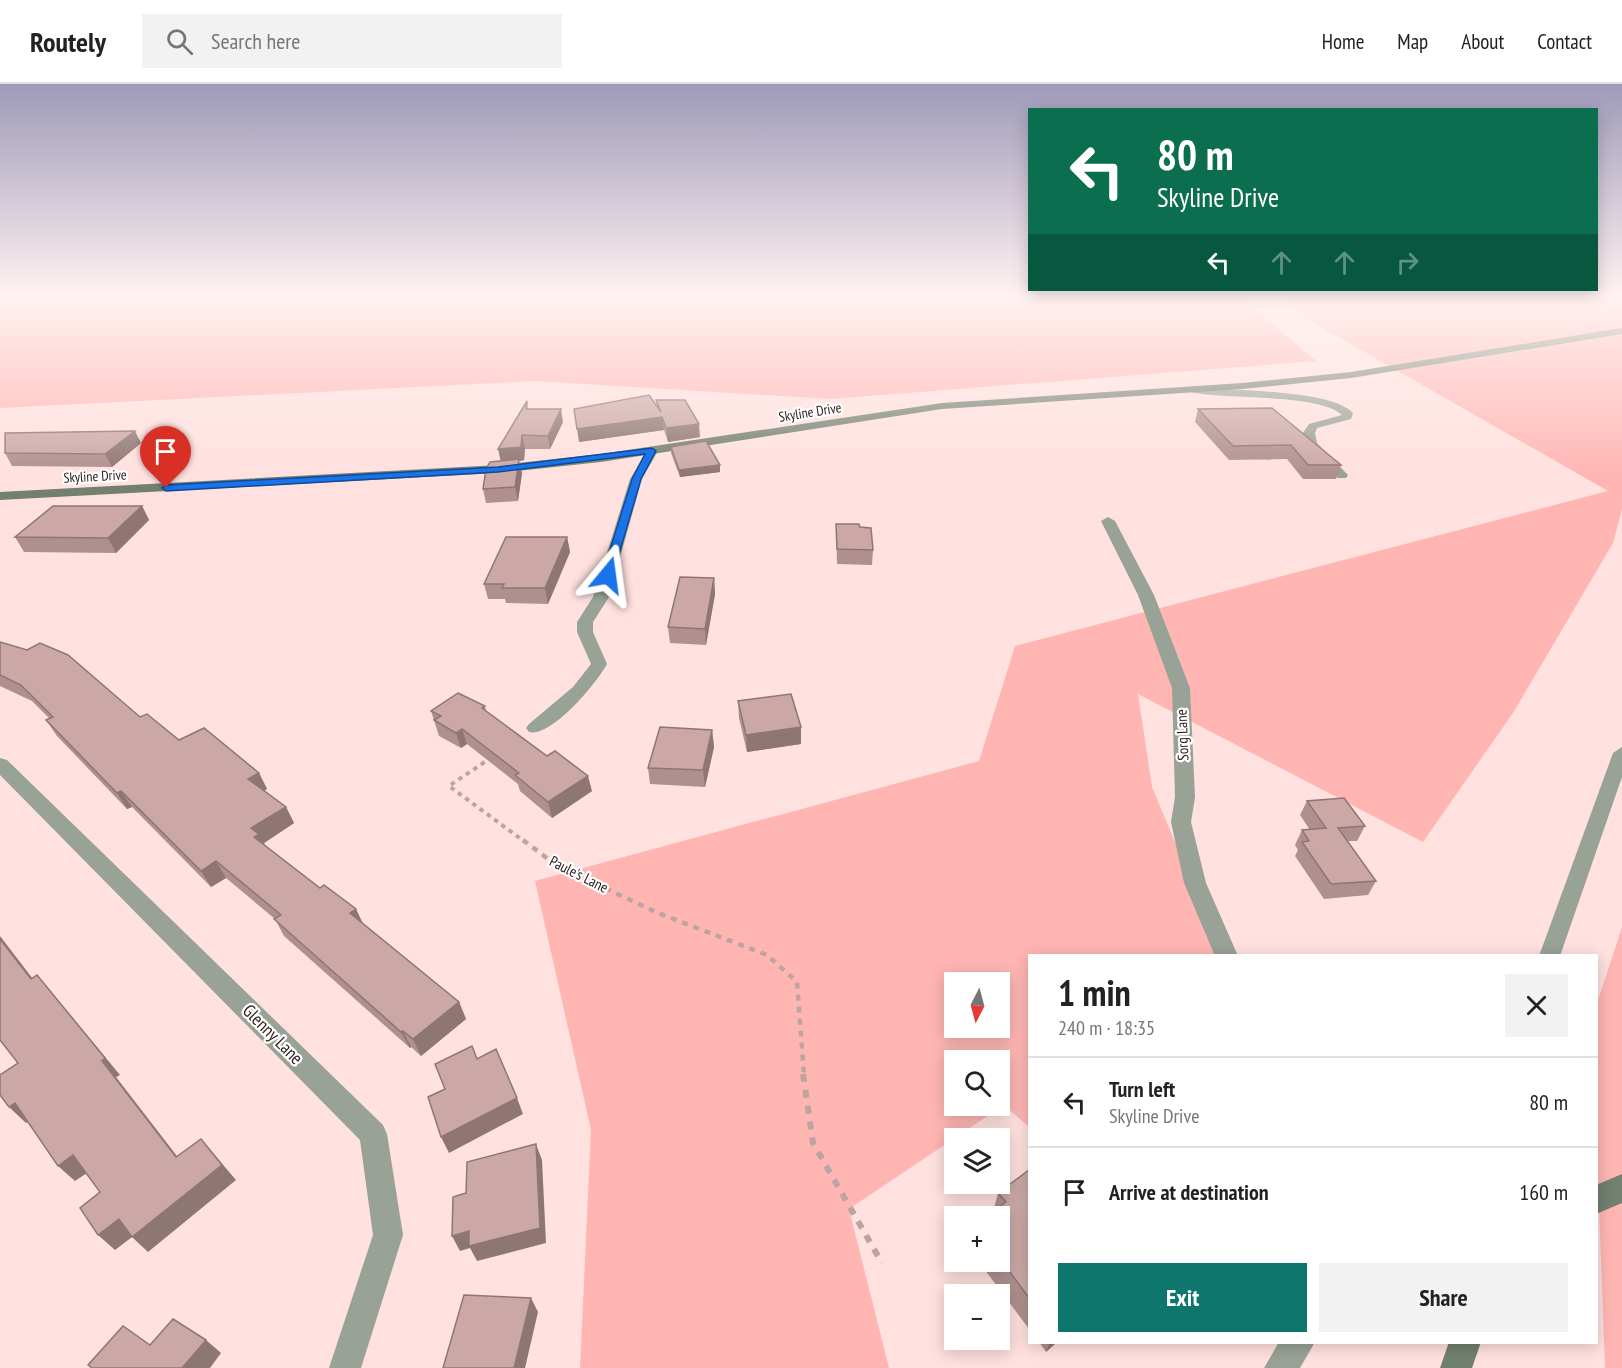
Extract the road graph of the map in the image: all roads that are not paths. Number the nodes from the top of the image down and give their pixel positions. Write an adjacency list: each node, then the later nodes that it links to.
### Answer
1 (1469, 356): 2 (street, Skyline Drive)
2 (1194, 390): 3 (street, Skyline Drive); 4 (street)
3 (652, 451): 5 (street, Skyline Drive); 7 (street)
4 (1342, 475)
5 (0, 496)
6 (1108, 521): 10 (street, Sorg Lane)
7 (535, 728)
8 (1622, 753): 11 (lane)
9 (0, 764): 14 (street, Glenny Lane)
10 (1226, 954)
11 (1550, 954)
12 (1298, 1344): 15 (street)
13 (1464, 1344): 16 (street)
14 (345, 1368)
15 (1280, 1368)
16 (1456, 1368)

